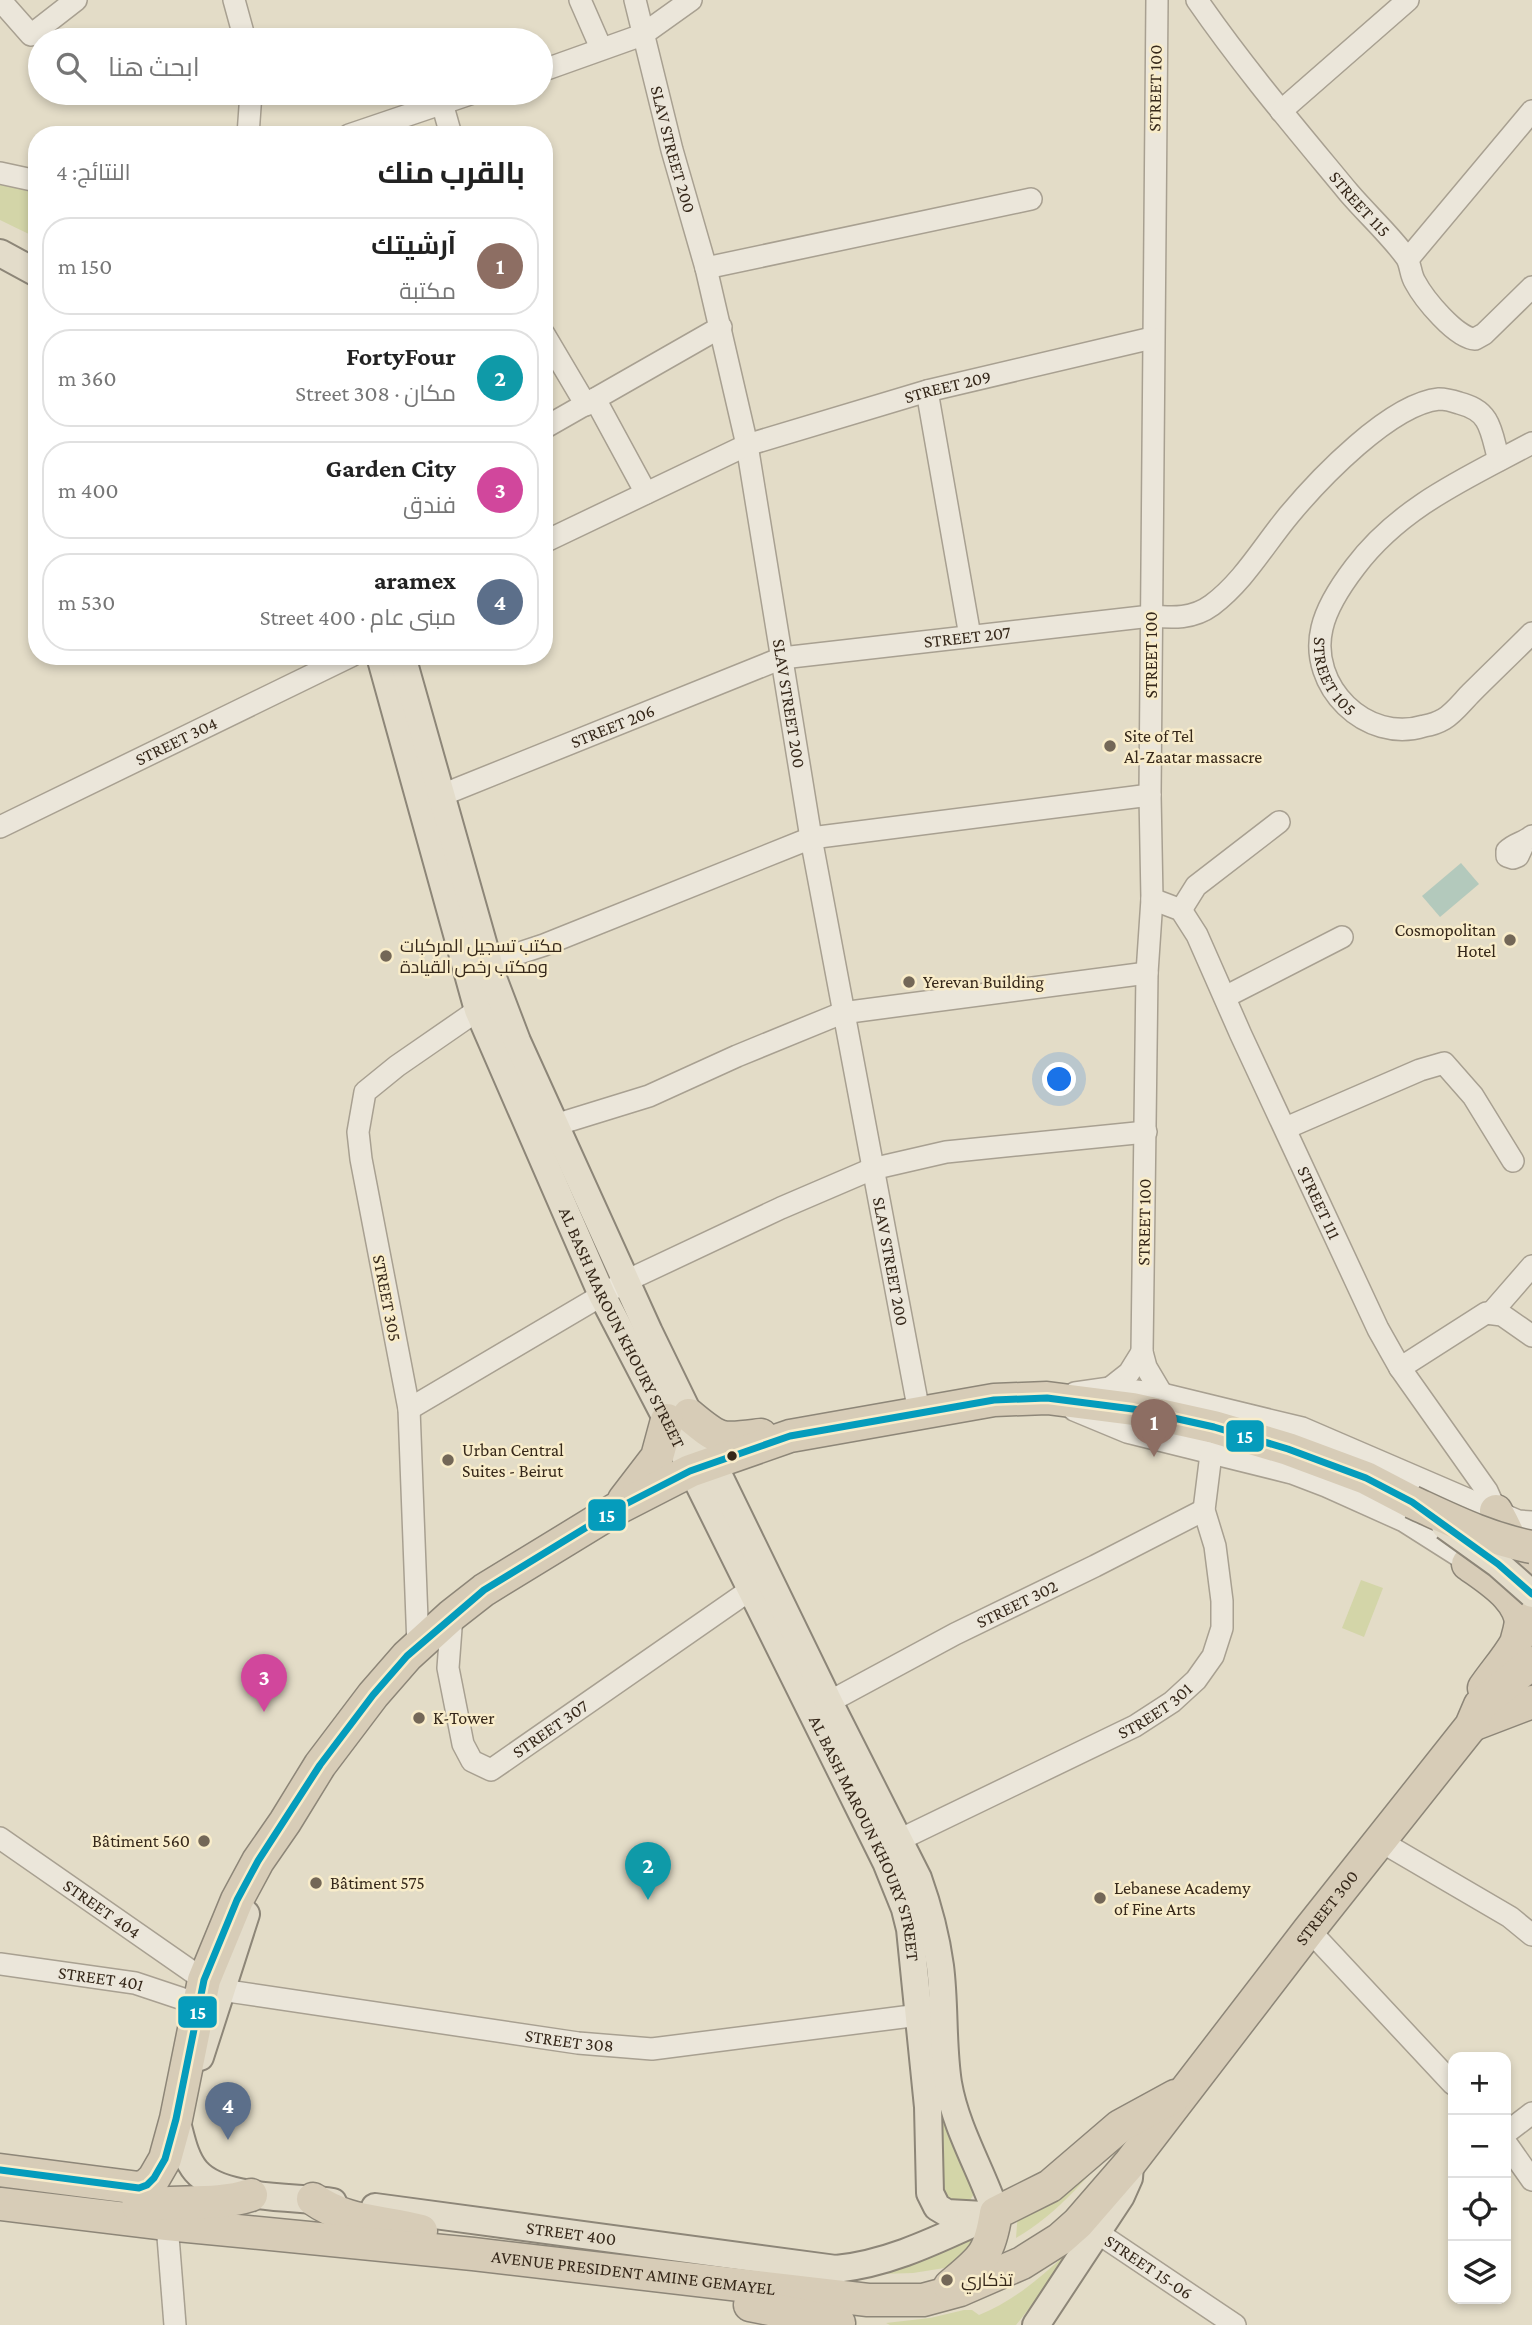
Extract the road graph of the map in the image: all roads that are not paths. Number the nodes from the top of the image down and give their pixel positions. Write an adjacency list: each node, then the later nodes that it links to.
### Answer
1 (0, 0): 12 (street)
2 (76, 0): 10 (street)
3 (234, 0): 11 (street)
4 (580, 0): 14 (street)
5 (635, 0): 13 (street, SLAV STREET 200)
6 (691, 0): 13 (street)
7 (1157, 0): 35 (street, STREET 100)
8 (1198, 0): 19 (street, STREET 115)
9 (1408, 0): 19 (street)
10 (39, 28)
11 (242, 28)
12 (28, 31)
13 (642, 35): 14 (street); 32 (street, SLAV STREET 200)
14 (601, 48): 15 (street)
15 (553, 66)
16 (250, 105): 21 (street)
17 (436, 105): 22 (street)
18 (443, 105): 23 (street)
19 (1281, 111): 30 (street, STREET 115)
20 (1532, 111): 30 (street)
21 (249, 126)
22 (375, 126)
23 (449, 126)
24 (0, 173): 25 (street)
25 (28, 179)
26 (1031, 199): 32 (street)
27 (0, 233): 28 (main road)
28 (28, 248)
29 (0, 253): 31 (main road)
30 (1408, 259): 33 (street, STREET 115)
31 (28, 268)
32 (706, 268): 34 (street, SLAV STREET 200)
33 (1532, 288)
34 (721, 327): 38 (street); 41 (street, SLAV STREET 200)
35 (1152, 338): 37 (street, STREET 209); 45 (street, STREET 100)
36 (553, 347): 38 (street)
37 (927, 391): 41 (street, STREET 209); 47 (street)
38 (590, 402): 39 (street); 43 (street)
39 (553, 423)
40 (1532, 443): 42 (street, STREET 105)
41 (747, 445): 43 (street, STREET 209); 48 (street, SLAV STREET 200)
42 (1499, 460): 45 (street, STREET 207); 46 (street, STREET 105)
43 (646, 493): 44 (street, STREET 209)
44 (553, 538)
45 (1151, 616): 47 (street, STREET 207); 53 (street, STREET 100)
46 (1532, 633)
47 (970, 636): 48 (street, STREET 207)
48 (782, 658): 52 (street, STREET 206); 56 (street, SLAV STREET 200)
49 (333, 665): 55 (street, STREET 304)
50 (382, 665): 63 (main road, AL BASH MAROUN KHOURY STREET)
51 (404, 665): 52 (main road, AL BASH MAROUN KHOURY STREET)
52 (442, 795): 60 (main road, AL BASH MAROUN KHOURY STREET)
53 (1150, 795): 56 (street); 57 (street, STREET 100)
54 (1279, 822): 58 (street)
55 (0, 827)
56 (811, 838): 60 (street); 64 (street, SLAV STREET 200)
57 (1152, 899): 58 (street); 61 (street, STREET 100)
58 (1181, 910): 62 (street, STREET 111)
59 (1342, 937): 62 (street)
60 (489, 963): 65 (main road, AL BASH MAROUN KHOURY STREET)
61 (1147, 973): 64 (street); 67 (street, STREET 100)
62 (1225, 997): 66 (street, STREET 111)
63 (478, 1010): 72 (main road, AL BASH MAROUN KHOURY STREET); 80 (street, STREET 305)
64 (842, 1013): 65 (street); 69 (street, SLAV STREET 200)
65 (555, 1125): 71 (main road, AL BASH MAROUN KHOURY STREET)
66 (1286, 1128): 68 (street); 76 (street, STREET 111)
67 (1146, 1132): 69 (street); 75 (street, STREET 100)
68 (1513, 1161)
69 (872, 1169): 71 (street); 81 (street, SLAV STREET 200)
70 (1532, 1266): 73 (street)
71 (626, 1281): 72 (street); 82 (main road, AL BASH MAROUN KHOURY STREET)
72 (602, 1295): 80 (street); 82 (main road, AL BASH MAROUN KHOURY STREET)
73 (1492, 1312): 74 (street); 76 (street)
74 (1532, 1336)
75 (1142, 1352): 77 (street); 78 (street)
76 (1400, 1368): 89 (street, STREET 111)
77 (1110, 1388): 78 (street); 79 (street)
78 (1162, 1394): 89 (street)
79 (1047, 1398): 81 (highway); 84 (street); 86 (highway)
80 (409, 1409): 96 (street, STREET 305)
81 (919, 1412): 83 (highway)
82 (678, 1417): 83 (highway); 85 (main road, AL BASH MAROUN KHOURY STREET); 87 (highway)
83 (790, 1436): 85 (highway)
84 (1212, 1454): 88 (street, STREET 301); 91 (street)
85 (701, 1466): 87 (highway); 93 (main road, AL BASH MAROUN KHOURY STREET); 98 (main road, AL BASH MAROUN KHOURY STREET)
86 (1412, 1502): 92 (highway, bridge); 92 (main road, bridge)
87 (618, 1507): 94 (highway)
88 (1204, 1510): 98 (street, STREET 302); 102 (street, STREET 301)
89 (1496, 1511): 90 (street); 92 (highway)
90 (1532, 1521)
91 (1468, 1564): 92 (street); 95 (highway)
92 (1530, 1567): 95 (highway)
93 (750, 1590): 94 (street, STREET 307); 108 (main road, AL BASH MAROUN KHOURY STREET)
94 (452, 1615): 96 (highway)
95 (1522, 1630): 100 (highway)
96 (418, 1646): 107 (highway)
97 (1532, 1663): 100 (highway)
98 (829, 1702): 102 (main road, AL BASH MAROUN KHOURY STREET)
99 (1529, 1705): 100 (highway)
100 (1476, 1716): 103 (highway, STREET 300)
101 (0, 1838): 107 (street, STREET 404)
102 (899, 1840): 108 (main road, AL BASH MAROUN KHOURY STREET)
103 (1380, 1841): 104 (highway, STREET 300); 105 (street)
104 (1308, 1930): 109 (street); 110 (highway, STREET 300)
105 (1532, 1936)
106 (0, 1964): 107 (street, STREET 401)
107 (208, 1991): 108 (street, STREET 308); 112 (highway)
108 (932, 2013): 121 (main road, AL BASH MAROUN KHOURY STREET); 121 (main road, AL BASH MAROUN KHOURY STREET)
109 (1448, 2079)
110 (1185, 2090): 115 (highway, AVENUE PRESIDENT AMINE GEMAYEL); 121 (highway)
111 (1532, 2113): 113 (street)
112 (176, 2119): 116 (highway); 118 (main road, STREET 400)
113 (1511, 2137)
114 (1511, 2148): 117 (street)
115 (1130, 2163): 124 (main road); 127 (highway, AVENUE PRESIDENT AMINE GEMAYEL)
116 (0, 2171)
117 (1532, 2180)
118 (251, 2195): 119 (main road, STREET 400); 122 (highway)
119 (313, 2199): 121 (main road, STREET 400); 125 (highway)
120 (0, 2204): 122 (highway, AVENUE PRESIDENT AMINE GEMAYEL)
121 (993, 2214): 127 (highway)
122 (111, 2217): 123 (highway, AVENUE PRESIDENT AMINE GEMAYEL)
123 (167, 2224): 125 (highway, AVENUE PRESIDENT AMINE GEMAYEL); 130 (street)
124 (1098, 2233): 128 (main road); 133 (street, STREET 15-06)
125 (473, 2254): 126 (highway, AVENUE PRESIDENT AMINE GEMAYEL)
126 (655, 2276): 127 (highway, AVENUE PRESIDENT AMINE GEMAYEL); 129 (highway)
127 (937, 2297)
128 (1053, 2300): 131 (main road); 132 (main road)
129 (844, 2324)
130 (175, 2325)
131 (1030, 2325)
132 (1036, 2325)
133 (1235, 2325)

